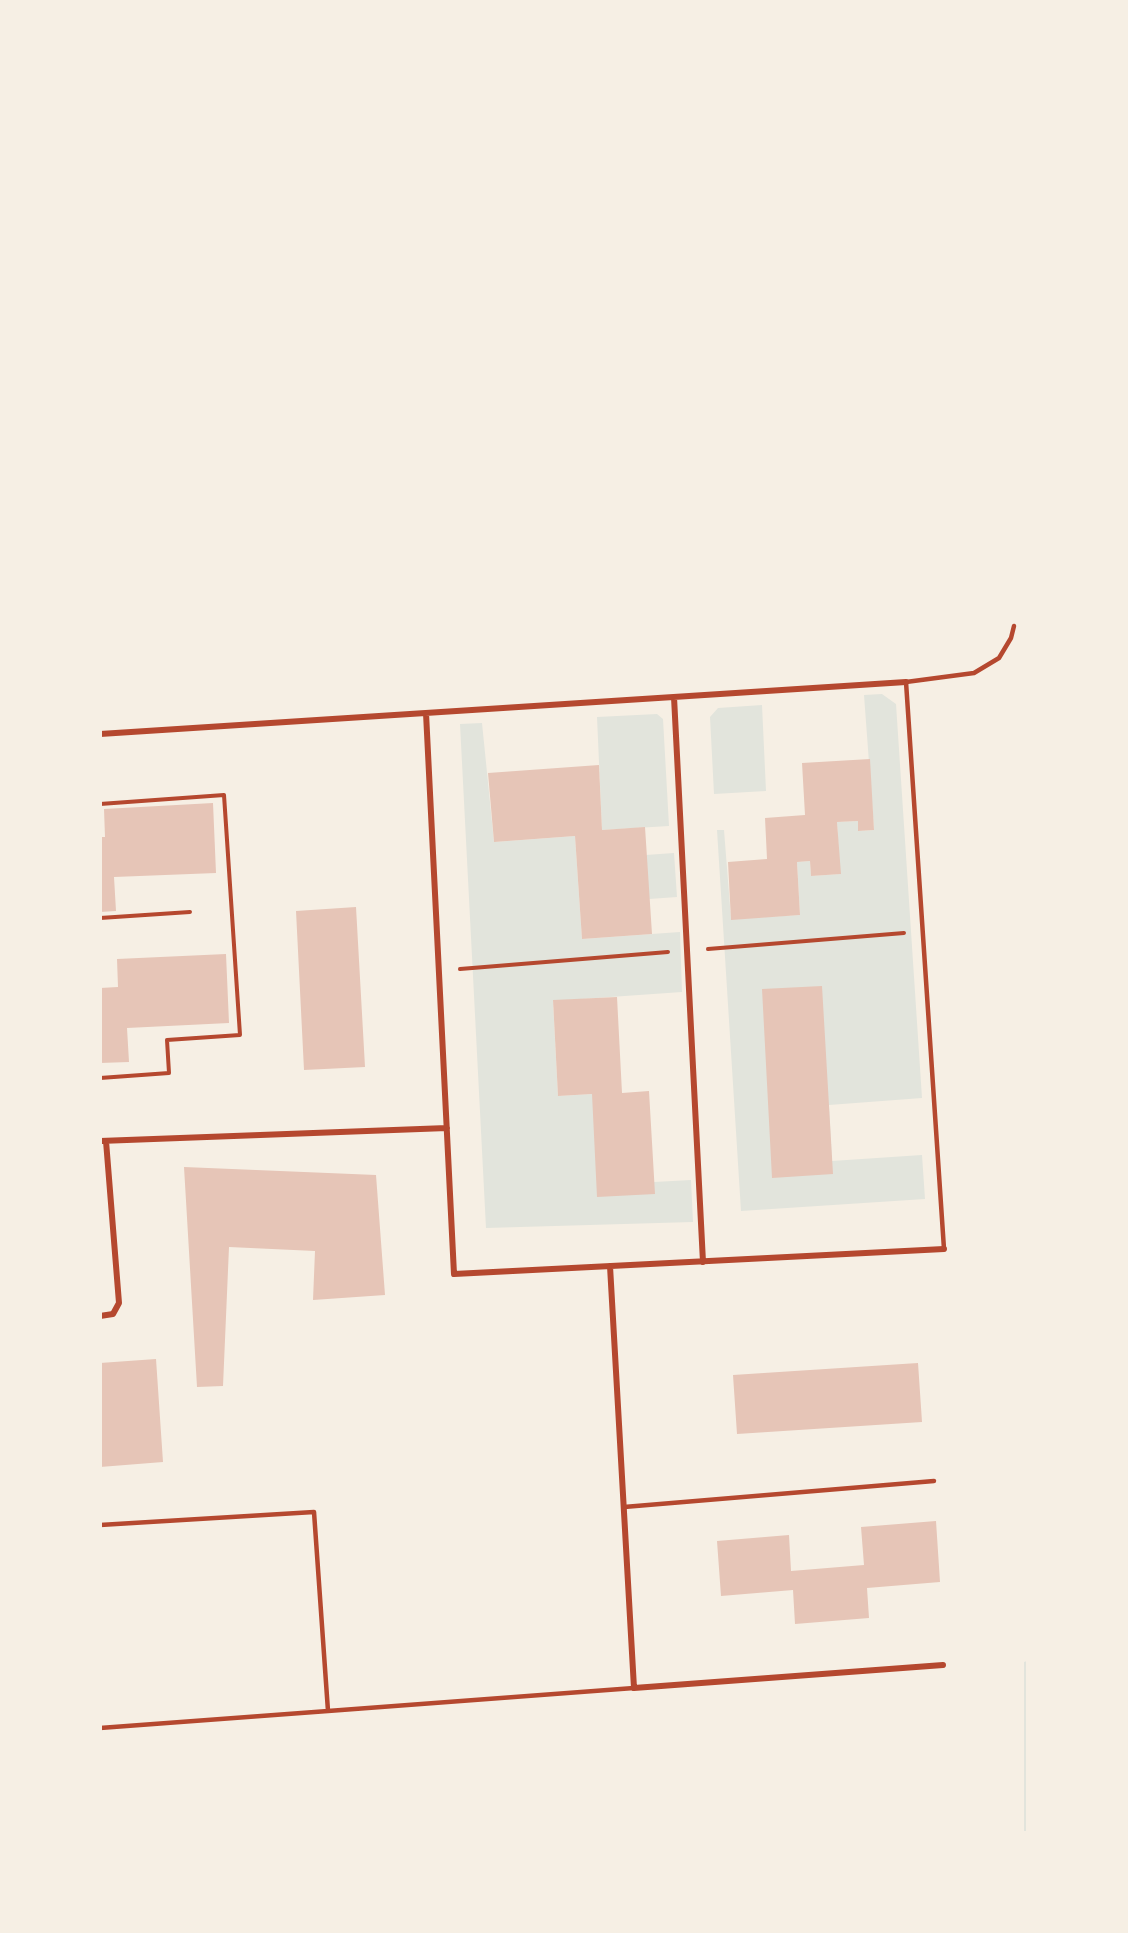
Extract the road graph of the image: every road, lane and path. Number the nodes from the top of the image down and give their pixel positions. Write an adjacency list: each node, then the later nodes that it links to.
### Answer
1 (1014, 627): 2 (lane)
2 (906, 682): 3 (street); 12 (lane)
3 (674, 697): 4 (street); 13 (street)
4 (426, 713): 5 (street); 10 (street)
5 (100, 734)
6 (100, 804): 9 (path)
7 (190, 912): 8 (path)
8 (100, 918)
9 (100, 1078)
10 (447, 1128): 11 (street); 14 (street)
11 (103, 1141): 15 (street)
12 (944, 1249): 13 (street)
13 (703, 1262): 14 (street)
14 (610, 1266): 17 (street)
15 (100, 1316)
16 (934, 1481): 17 (lane)
17 (624, 1507): 20 (street)
18 (100, 1525): 21 (lane)
19 (943, 1665): 20 (street)
20 (634, 1688): 21 (lane)
21 (328, 1711): 22 (lane)
22 (100, 1728)

